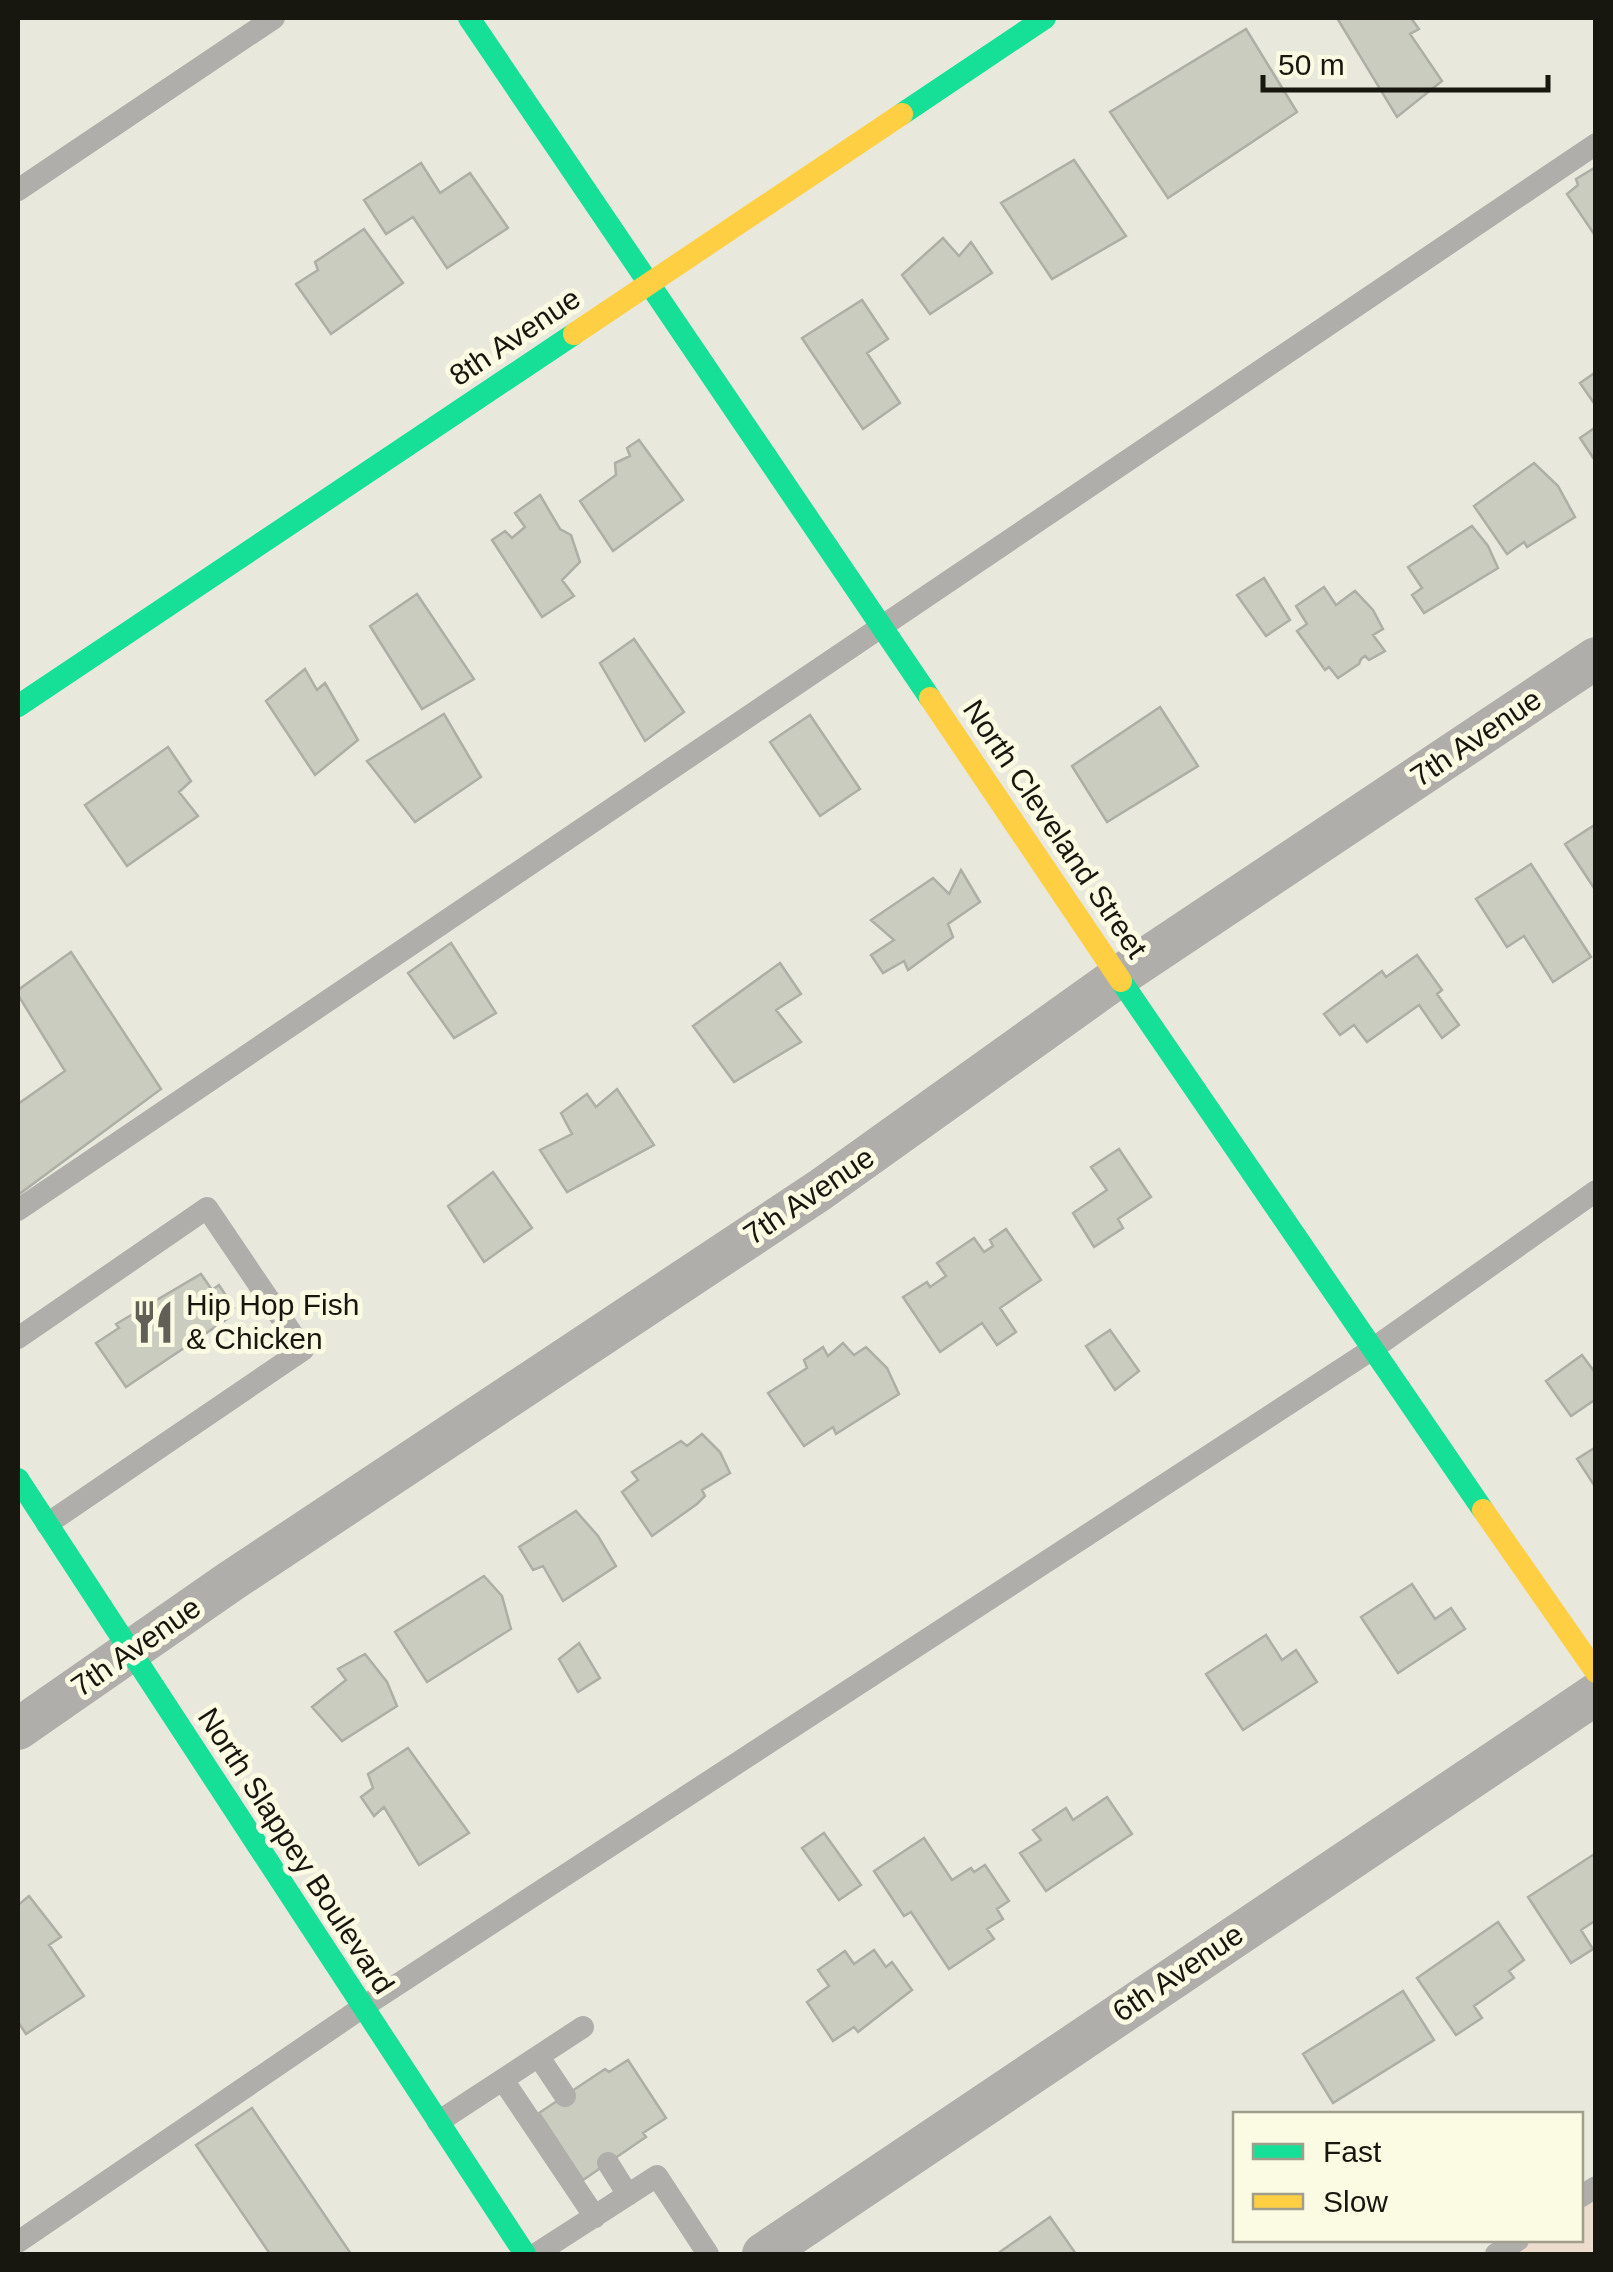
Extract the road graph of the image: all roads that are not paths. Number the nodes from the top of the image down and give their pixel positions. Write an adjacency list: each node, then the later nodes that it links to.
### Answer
1 (274, 18): 5 (lane)
2 (469, 18): 6 (street, North Cleveland Street)
3 (1045, 18): 6 (street, 8th Avenue)
4 (1596, 144): 7 (lane)
5 (18, 190)
6 (650, 282): 7 (street, North Cleveland Street); 9 (street, 8th Avenue)
7 (882, 627): 10 (street, North Cleveland Street); 12 (lane)
8 (1596, 658): 10 (street, 7th Avenue)
9 (18, 706)
10 (1118, 977): 14 (street, North Cleveland Street); 17 (street, 7th Avenue)
11 (1596, 1190): 14 (lane)
12 (18, 1210)
13 (18, 1338): 16 (lane)
14 (1372, 1350): 18 (street, North Cleveland Street); 21 (lane)
15 (18, 1479): 16 (street, North Slappey Boulevard)
16 (47, 1524): 17 (street, North Slappey Boulevard)
17 (130, 1652): 20 (street, 7th Avenue); 21 (street, North Slappey Boulevard)
18 (1596, 1672)
19 (1596, 1694): 34 (street, 6th Avenue)
20 (18, 1728)
21 (363, 2007): 26 (street, North Slappey Boulevard); 30 (lane)
22 (583, 2027): 23 (lane)
23 (538, 2056): 24 (lane); 25 (lane)
24 (503, 2080): 26 (lane); 29 (lane)
25 (564, 2096)
26 (438, 2122): 31 (street, North Slappey Boulevard)
27 (608, 2163): 28 (lane)
28 (628, 2195): 29 (lane); 33 (lane)
29 (595, 2217): 32 (lane)
30 (18, 2242)
31 (525, 2254)
32 (536, 2254)
33 (708, 2254)
34 (762, 2254)

